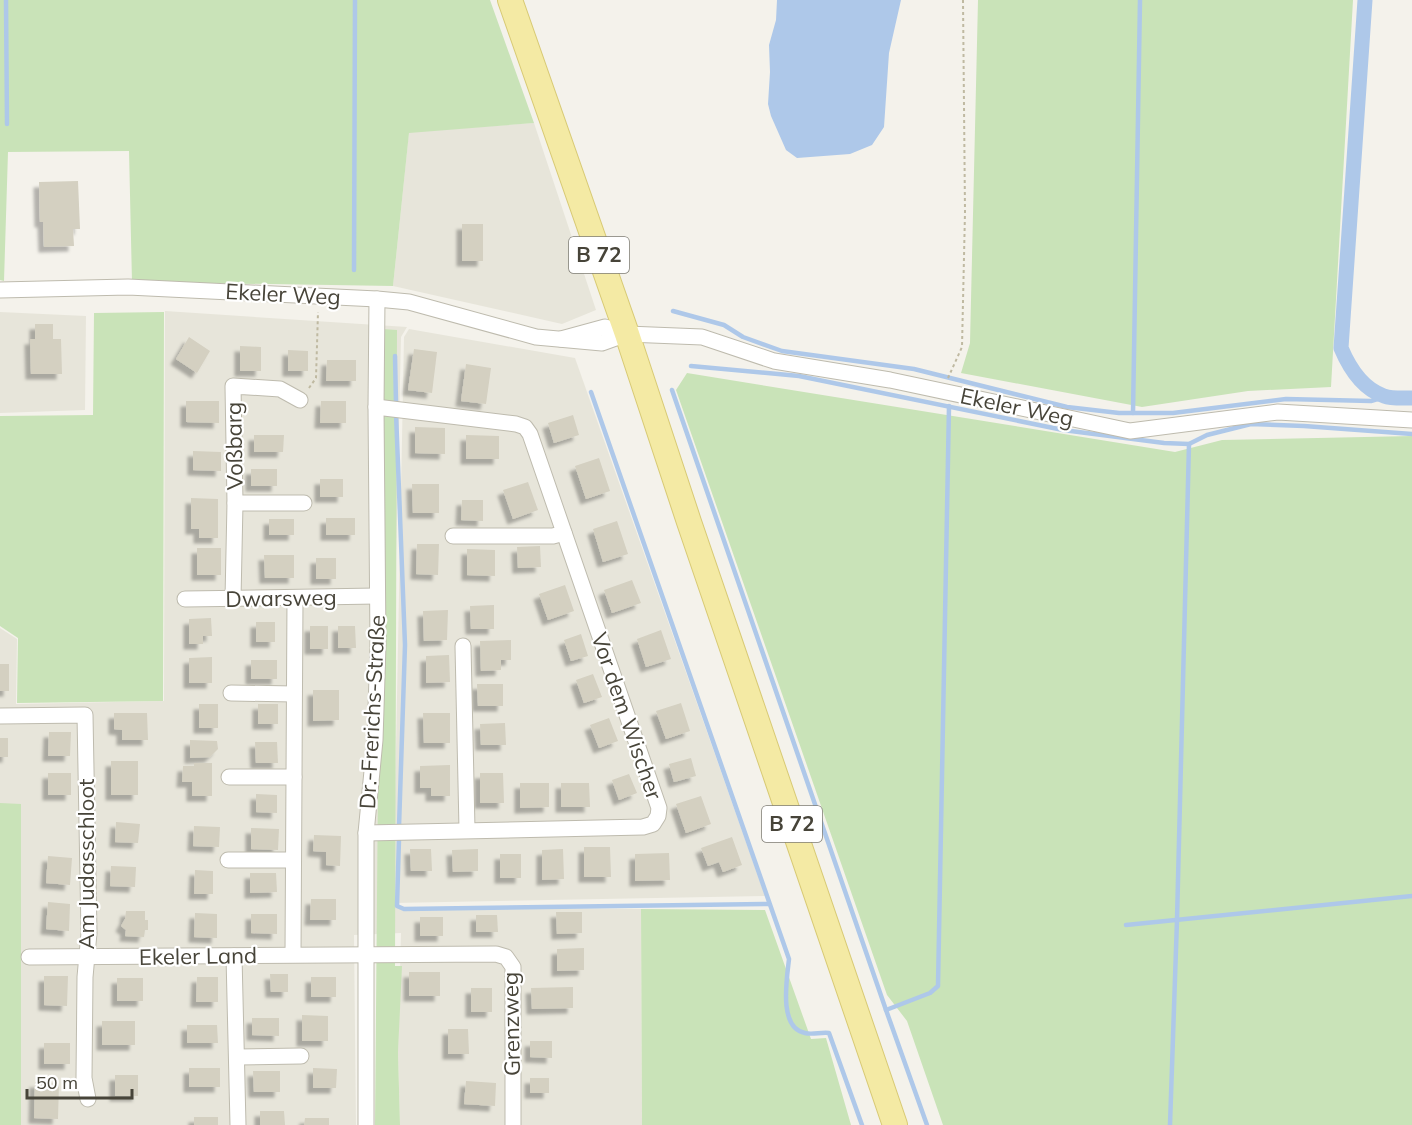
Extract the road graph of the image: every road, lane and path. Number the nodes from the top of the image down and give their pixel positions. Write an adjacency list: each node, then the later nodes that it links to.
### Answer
1 (510, 0): 6 (main road, B 72)
2 (963, 0): 7 (path)
3 (0, 290): 4 (street, Ekeler Weg)
4 (377, 299): 6 (street, Ekeler Weg); 9 (street, Dr.-Frerichs-Straße)
5 (318, 309): 8 (path)
6 (627, 334): 10 (street, Ekeler Weg); 40 (main road, B 72)
7 (947, 381)
8 (300, 400): 11 (street, Voßbarg)
9 (376, 407): 13 (street, Vor dem Wischer); 15 (street, Dr.-Frerichs-Straße)
10 (1412, 420)
11 (235, 503): 12 (street, Voßbarg); 17 (street, Voßbarg)
12 (304, 503)
13 (564, 533): 14 (street); 25 (street, Vor dem Wischer)
14 (453, 536)
15 (377, 596): 18 (street, Dwarsweg); 26 (street, Dr.-Frerichs-Straße)
16 (185, 599): 17 (street, Dwarsweg)
17 (233, 599): 18 (street, Dwarsweg)
18 (295, 599): 21 (street)
19 (463, 646): 25 (street)
20 (231, 693): 21 (street)
21 (294, 694): 24 (street)
22 (0, 716): 31 (street, Am Judasschloot)
23 (229, 777): 24 (street)
24 (294, 777): 28 (street)
25 (467, 830): 26 (street, Vor dem Wischer)
26 (366, 832): 30 (street, Dr.-Frerichs-Straße)
27 (228, 860): 28 (street)
28 (292, 861): 29 (street)
29 (293, 954): 30 (street, Ekeler Land); 32 (street, Ekeler Land)
30 (366, 954): 38 (street, Dr.-Frerichs-Straße); 39 (street, Grenzweg)
31 (87, 956): 32 (street, Ekeler Land); 33 (street, Ekeler Land); 36 (street, Am Judasschloot)
32 (234, 956): 35 (street)
33 (29, 957)
34 (301, 1056): 35 (street)
35 (237, 1057): 37 (street)
36 (88, 1099)
37 (238, 1125)
38 (366, 1125)
39 (513, 1125)
40 (894, 1125)

